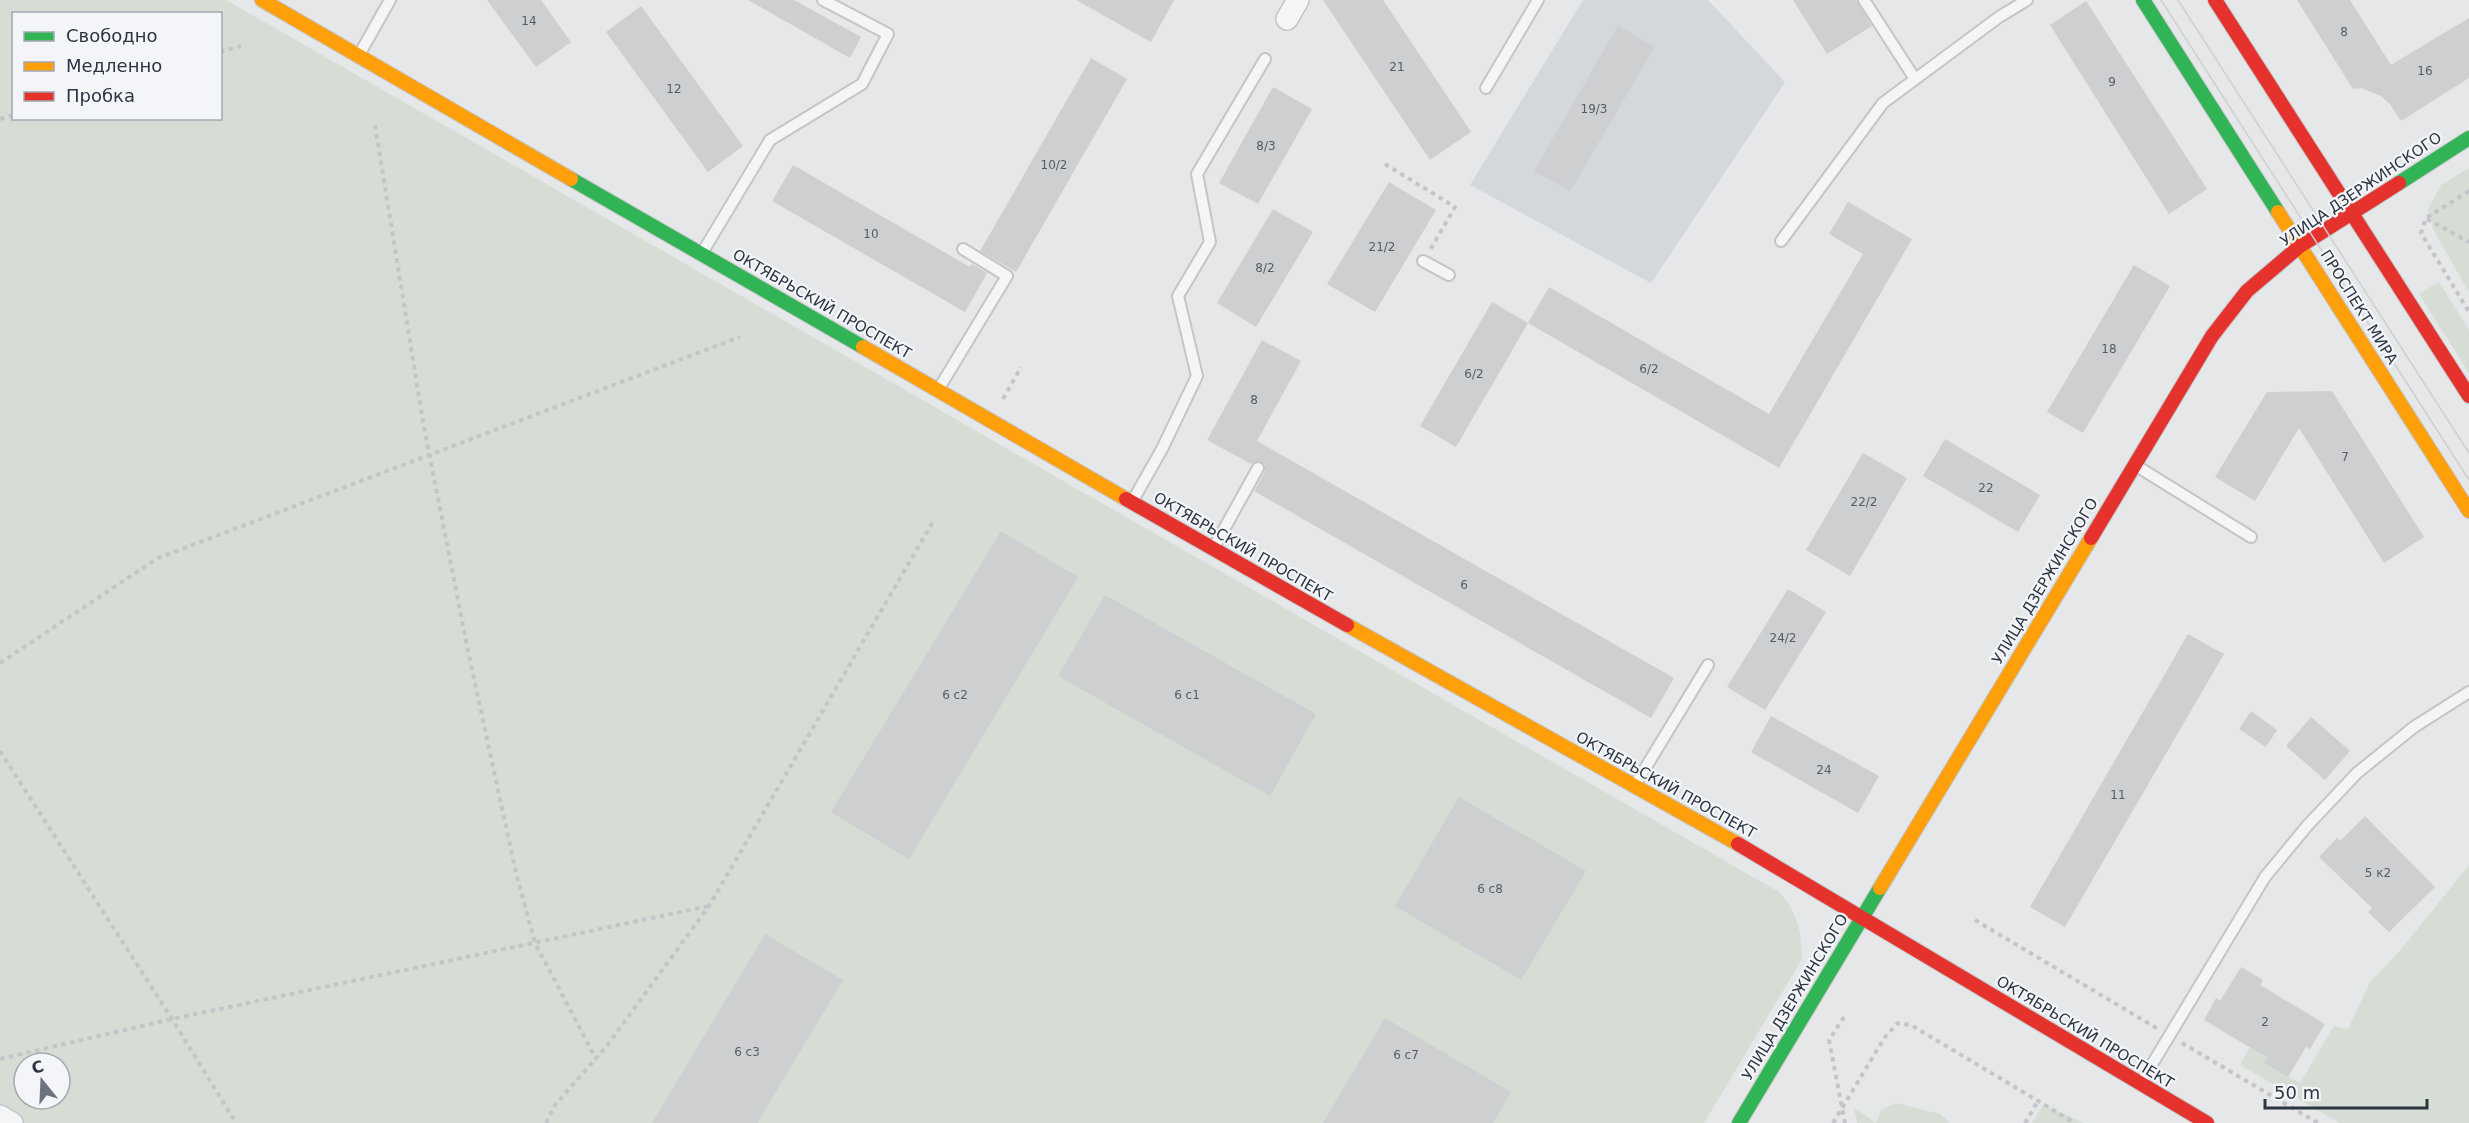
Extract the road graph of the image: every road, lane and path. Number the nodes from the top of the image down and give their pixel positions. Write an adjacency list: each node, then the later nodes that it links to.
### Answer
1 (262, 0): 13 (street, ОКТЯБРЬСКИЙ ПРОСПЕКТ)
2 (390, 0): 13 (lane)
3 (823, 0): 27 (lane)
4 (1298, 0): 10 (street)
5 (1538, 0): 16 (lane)
6 (1864, 0): 15 (lane)
7 (2027, 0): 15 (lane)
8 (2143, 0): 25 (street, ПРОСПЕКТ МИРА)
9 (2215, 0): 21 (street)
10 (1287, 19)
11 (241, 46): 12 (path)
12 (222, 51)
13 (358, 56): 27 (street, ОКТЯБРЬСКИЙ ПРОСПЕКТ)
14 (1265, 59): 39 (lane)
15 (1915, 79): 23 (lane)
16 (1486, 88)
17 (375, 125): 36 (path)
18 (2469, 138): 21 (street, УЛИЦА ДЗЕРЖИНСКОГО)
19 (1385, 164): 28 (path)
20 (2469, 191): 22 (path)
21 (2351, 212): 25 (street, УЛИЦА ДЗЕРЖИНСКОГО); 34 (street)
22 (2426, 218): 24 (path); 30 (path)
23 (1781, 241)
24 (2469, 242)
25 (2300, 246): 37 (street, УЛИЦА ДЗЕРЖИНСКОГО); 40 (street, ПРОСПЕКТ МИРА)
26 (963, 249): 33 (lane)
27 (702, 254): 33 (street, ОКТЯБРЬСКИЙ ПРОСПЕКТ)
28 (1423, 261): 29 (lane)
29 (1449, 275)
30 (2469, 312)
31 (740, 337): 36 (path)
32 (1021, 367): 35 (path)
33 (938, 391): 35 (street, ОКТЯБРЬСКИЙ ПРОСПЕКТ)
34 (2469, 396)
35 (990, 421): 39 (street, ОКТЯБРЬСКИЙ ПРОСПЕКТ)
36 (430, 455): 44 (path); 52 (path)
37 (2134, 465): 42 (lane); 50 (street, УЛИЦА ДЗЕРЖИНСКОГО)
38 (1257, 468): 43 (lane)
39 (1132, 503): 43 (street, ОКТЯБРЬСКИЙ ПРОСПЕКТ)
40 (2469, 511)
41 (934, 520): 49 (path)
42 (2251, 537)
43 (1212, 549): 48 (street, ОКТЯБРЬСКИЙ ПРОСПЕКТ)
44 (0, 663)
45 (1708, 665): 48 (lane)
46 (2469, 692): 55 (lane)
47 (0, 751): 54 (path)
48 (1635, 786): 50 (street, ОКТЯБРЬСКИЙ ПРОСПЕКТ)
49 (709, 906): 52 (path); 57 (path)
50 (1863, 916): 58 (street, ОКТЯБРЬСКИЙ ПРОСПЕКТ); 65 (street, УЛИЦА ДЗЕРЖИНСКОГО)
51 (1975, 920): 55 (path)
52 (535, 943): 54 (path); 57 (path)
53 (1845, 1017): 60 (path)
54 (172, 1019): 56 (path); 63 (path)
55 (2169, 1035): 58 (lane); 71 (path)
56 (0, 1059)
57 (596, 1059): 64 (path)
58 (2140, 1083): 70 (street, ОКТЯБРЬСКИЙ ПРОСПЕКТ)
59 (2038, 1101): 60 (path); 68 (path); 69 (path)
60 (1842, 1107): 66 (path); 67 (path)
61 (0, 1116): 62 (street)
62 (12, 1123)
63 (236, 1123)
64 (546, 1123)
65 (1739, 1123)
66 (1833, 1123)
67 (1845, 1123)
68 (2025, 1123)
69 (2075, 1123)
70 (2207, 1123)
71 (2318, 1123)

